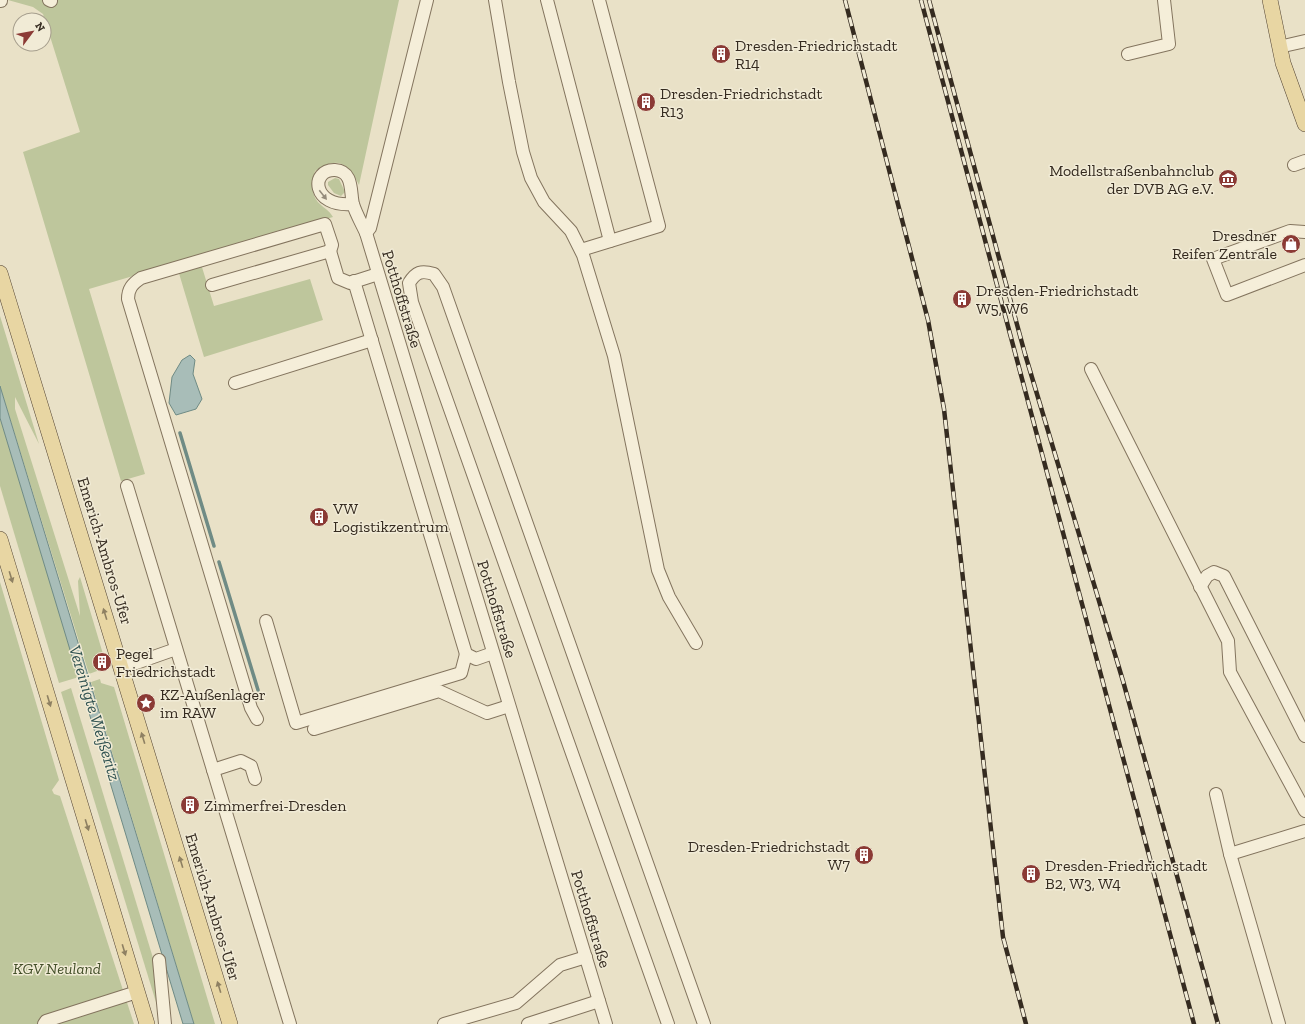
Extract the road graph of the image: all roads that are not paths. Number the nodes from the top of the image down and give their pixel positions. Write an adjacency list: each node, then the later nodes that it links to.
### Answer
1 (427, 0): 13 (street)
2 (495, 0): 15 (street)
3 (547, 0): 14 (street)
4 (599, 0): 14 (street)
5 (1164, 0): 9 (street)
6 (1270, 0): 8 (main road)
7 (1305, 41): 8 (street)
8 (1279, 47): 10 (main road)
9 (1128, 54)
10 (1305, 124)
11 (353, 204): 13 (street, Potthoffstraße)
12 (1305, 232): 17 (street)
13 (366, 233): 19 (street, Potthoffstraße)
14 (610, 241): 15 (street)
15 (581, 250): 29 (street)
16 (330, 251): 20 (street); 21 (street); 35 (street)
17 (1305, 265)
18 (0, 273): 33 (main road, Emerich-Ambros-Ufer, one-way to 18)
19 (378, 274): 20 (street); 31 (street, Potthoffstraße)
20 (354, 281): 22 (street)
21 (212, 285)
22 (372, 340): 24 (street); 32 (street)
23 (1091, 370): 27 (street)
24 (235, 383)
25 (127, 486): 30 (street)
26 (0, 539): 46 (main road, one-way to 46)
27 (1200, 587): 37 (street); 41 (street)
28 (266, 621): 32 (street)
29 (696, 643)
30 (176, 649): 33 (street); 38 (street)
31 (493, 653): 32 (street); 34 (street, Potthoffstraße)
32 (466, 654)
33 (122, 668): 51 (main road, Emerich-Ambros-Ufer, one-way to 33)
34 (509, 706): 36 (street); 44 (street, Potthoffstraße)
35 (257, 719)
36 (314, 728)
37 (1305, 736)
38 (214, 770): 39 (street); 52 (street)
39 (255, 779)
40 (1216, 794): 43 (street)
41 (1305, 811)
42 (1305, 831): 43 (street)
43 (1230, 854): 58 (street)
44 (586, 957): 47 (street, Potthoffstraße); 53 (street)
45 (159, 960): 50 (street)
46 (137, 992): 48 (street); 49 (main road)
47 (599, 1001): 54 (street); 55 (street, Potthoffstraße)
48 (44, 1024)
49 (147, 1024)
50 (165, 1024)
51 (230, 1024)
52 (290, 1024)
53 (444, 1024)
54 (528, 1024)
55 (606, 1024)
56 (668, 1024): 57 (street)
57 (704, 1024)
58 (1279, 1024)

